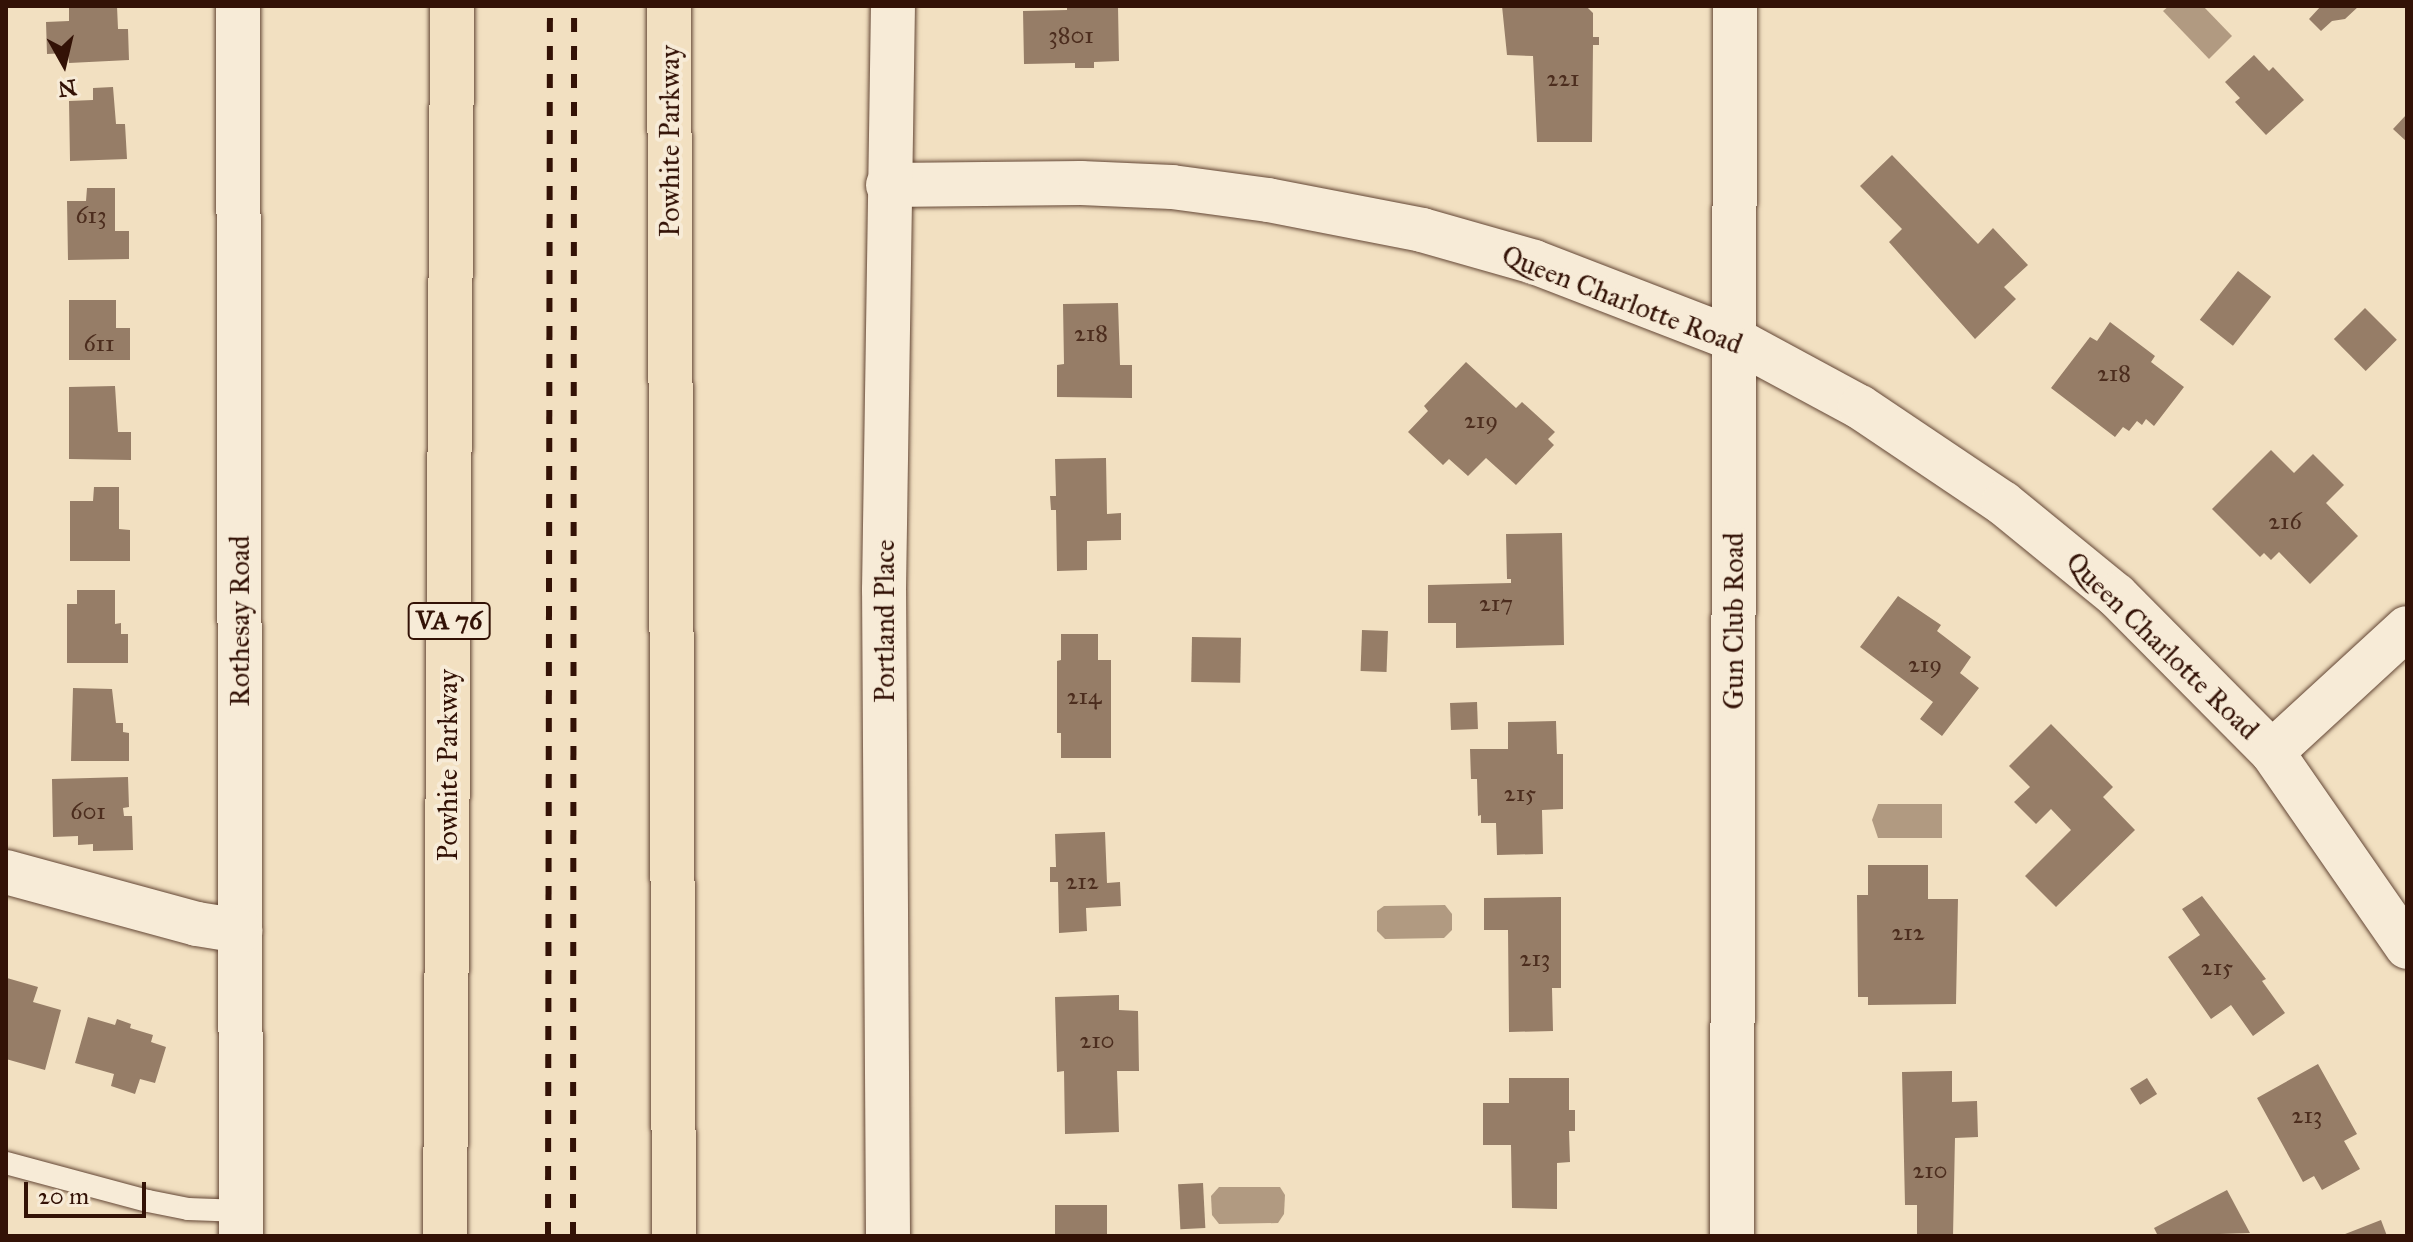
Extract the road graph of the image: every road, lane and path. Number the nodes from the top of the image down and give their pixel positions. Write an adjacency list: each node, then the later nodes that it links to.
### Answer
1 (238, 6): 11 (street, Rothesay Road)
2 (452, 6): 15 (highway, Powhite Parkway / VA 76)
3 (669, 6): 16 (highway, Powhite Parkway)
4 (893, 6): 6 (street, Portland Place)
5 (1735, 6): 7 (street, Gun Club Road)
6 (888, 185): 7 (street, Queen Charlotte Road); 17 (street, Portland Place)
7 (1734, 339): 9 (street, Queen Charlotte Road); 18 (street, Gun Club Road)
8 (2407, 628): 9 (street)
9 (2272, 752): 12 (street, Queen Charlotte Road)
10 (6, 872): 11 (street)
11 (240, 931): 14 (street, Rothesay Road)
12 (2407, 947)
13 (6, 1163): 14 (lane)
14 (242, 1223)
15 (445, 1236)
16 (674, 1236)
17 (888, 1236)
18 (1732, 1236)

